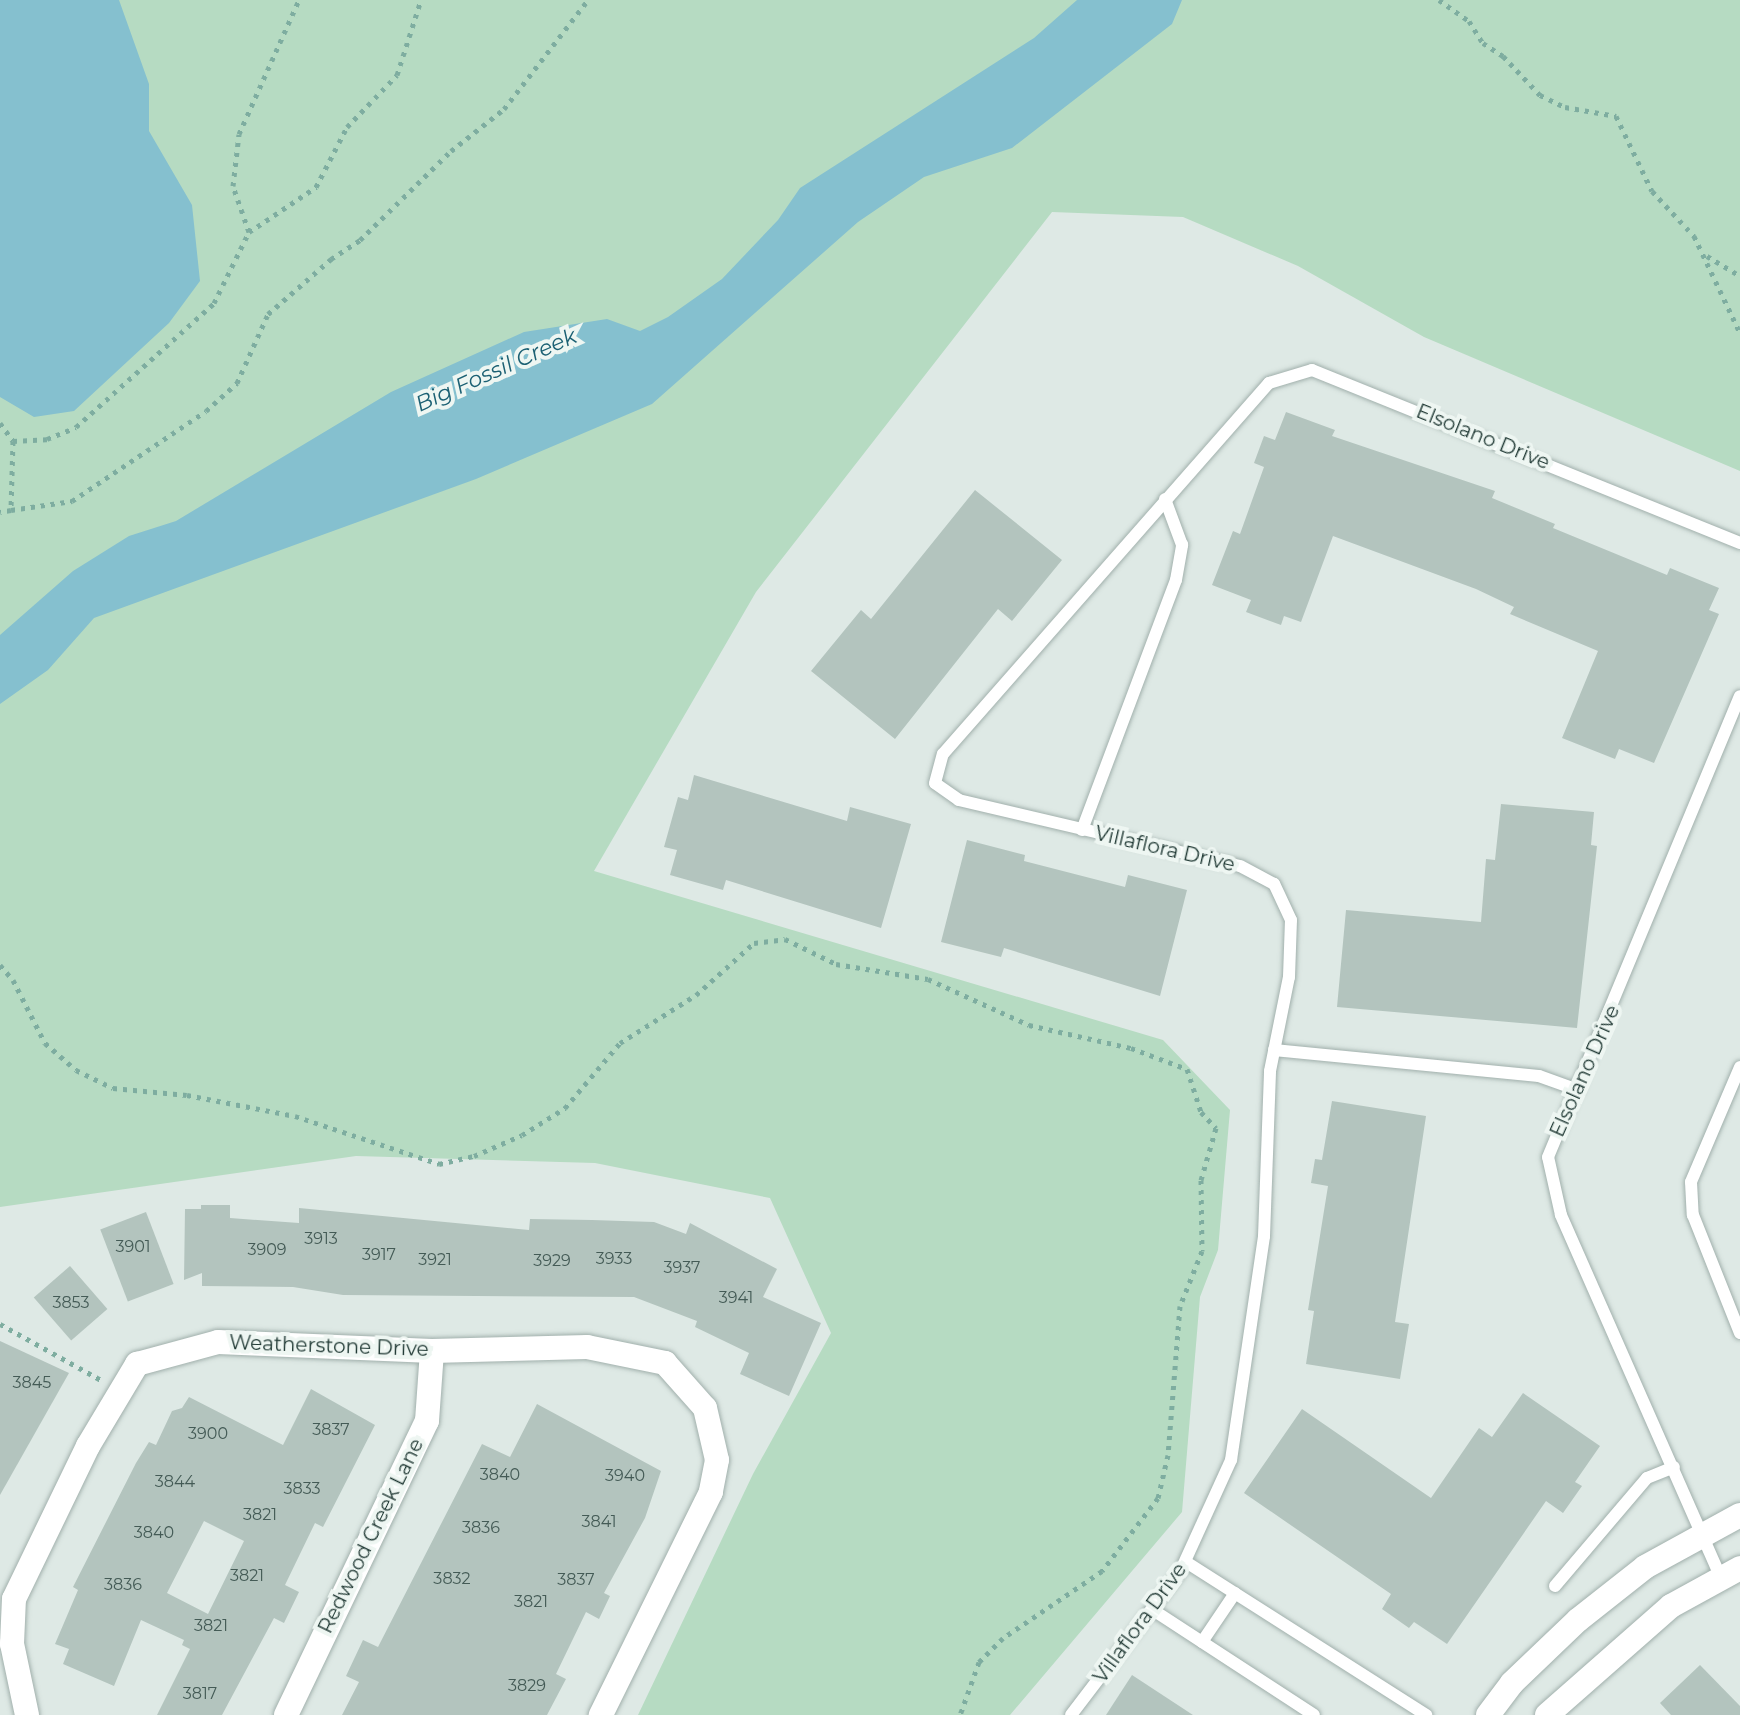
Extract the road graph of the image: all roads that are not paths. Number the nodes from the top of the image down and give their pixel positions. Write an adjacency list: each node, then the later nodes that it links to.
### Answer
1 (1312, 370): 2 (lane, Villaflora Drive); 3 (lane, Elsolano Drive)
2 (1165, 499): 5 (lane); 5 (lane, Villaflora Drive)
3 (1740, 543)
4 (1740, 696): 8 (lane, Elsolano Drive)
5 (1082, 830): 6 (lane, Villaflora Drive)
6 (1274, 1050): 8 (lane); 14 (lane, Villaflora Drive)
7 (1740, 1067): 9 (lane)
8 (1578, 1090): 11 (lane, Elsolano Drive)
9 (1740, 1333)
10 (432, 1351): 20 (street, Weatherstone Drive); 21 (street, Redwood Creek Lane); 22 (street, Weatherstone Drive)
11 (1674, 1467): 13 (lane, Elsolano Drive); 16 (lane)
12 (1740, 1515): 13 (street)
13 (1704, 1533): 15 (lane, Elsolano Drive); 26 (street)
14 (1186, 1562): 17 (lane); 18 (lane, Villaflora Drive)
15 (1730, 1573): 27 (street)
16 (1555, 1586)
17 (1235, 1593): 19 (lane); 25 (lane)
18 (1153, 1610): 19 (lane); 23 (lane, Villaflora Drive)
19 (1202, 1642): 24 (lane)
20 (27, 1715)
21 (286, 1715)
22 (601, 1715)
23 (1071, 1715)
24 (1314, 1715)
25 (1426, 1715)
26 (1488, 1715)
27 (1547, 1715)

